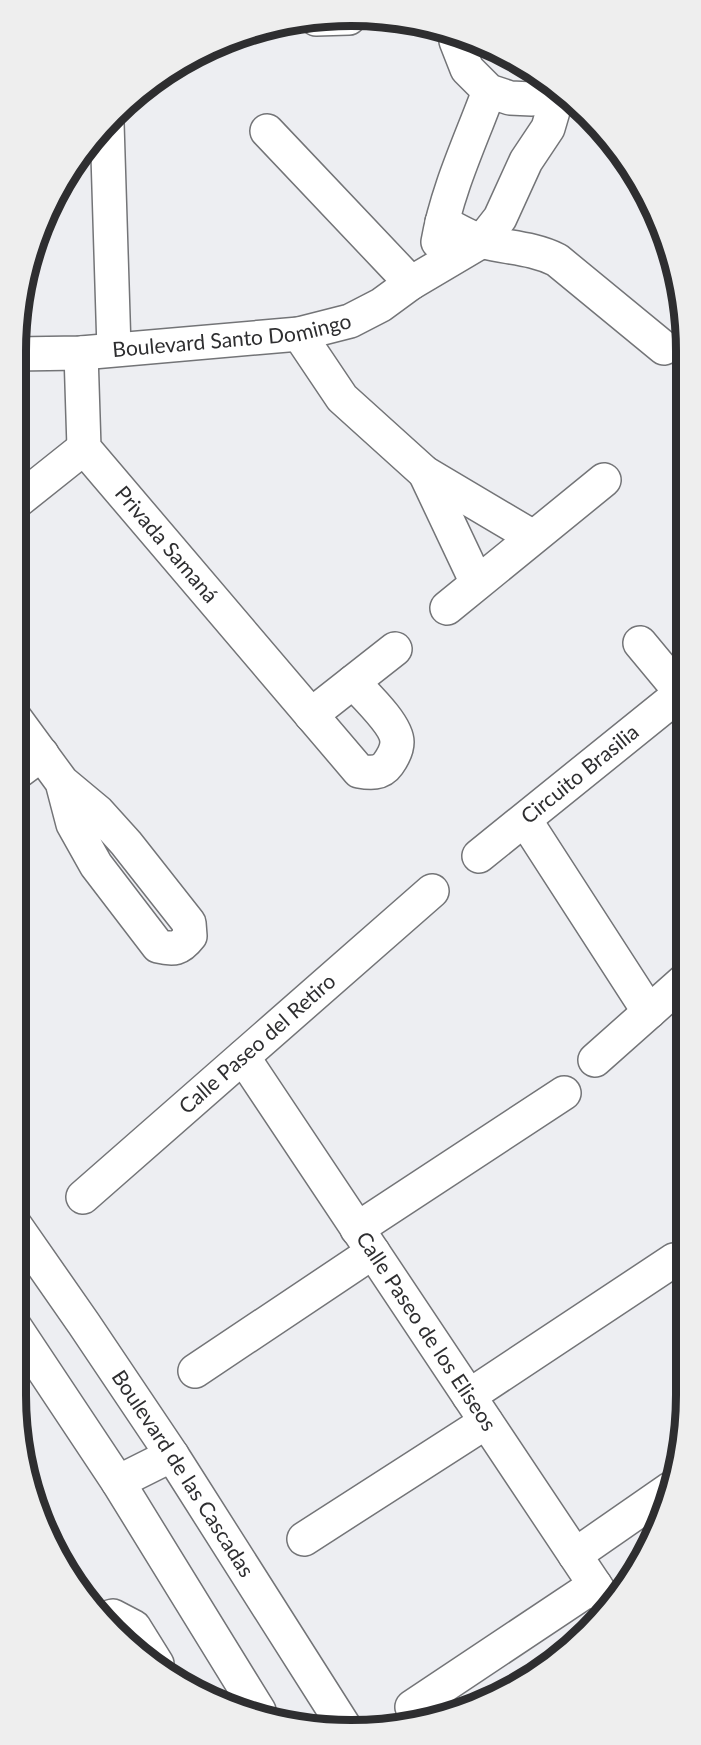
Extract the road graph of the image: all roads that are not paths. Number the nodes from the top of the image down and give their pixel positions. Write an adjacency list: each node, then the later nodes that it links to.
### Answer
1 (457, 44): 2 (street)
2 (489, 91): 3 (street); 7 (street)
3 (549, 94)
4 (555, 98): 8 (street, Boulevard Santo Domingo)
5 (267, 131): 9 (street)
6 (107, 135): 12 (street)
7 (442, 222): 8 (street); 9 (street)
8 (483, 242): 9 (street, Boulevard Santo Domingo); 11 (street)
9 (422, 277): 10 (street, Boulevard Santo Domingo)
10 (299, 334): 12 (street, Boulevard Santo Domingo); 16 (street)
11 (664, 348)
12 (114, 349): 13 (street, Boulevard Santo Domingo)
13 (81, 353): 14 (street, Boulevard Santo Domingo); 15 (street)
14 (26, 354)
15 (84, 448): 18 (street); 27 (street, Privada Samaná)
16 (425, 473): 19 (street); 20 (street)
17 (604, 480): 19 (street)
18 (26, 494)
19 (533, 537): 20 (street)
20 (477, 583): 21 (street)
21 (447, 608)
22 (640, 643): 25 (street)
23 (395, 649): 24 (street)
24 (353, 682): 27 (street); 27 (street, Privada Samaná)
25 (676, 687)
26 (676, 701): 32 (street, Circuito Brasilia)
27 (311, 715)
28 (26, 733): 29 (street)
29 (42, 754): 30 (street); 31 (street)
30 (26, 766)
31 (62, 782): 31 (street)
32 (525, 820): 33 (street, Circuito Brasilia); 36 (street)
33 (479, 856)
34 (432, 891): 37 (street, Calle Paseo del Retiro)
35 (676, 988): 36 (street)
36 (649, 1012): 38 (street)
37 (243, 1057): 40 (street, Calle Paseo del Retiro); 41 (street, Calle Paseo de los Eliseos)
38 (595, 1060)
39 (564, 1092): 41 (street)
40 (82, 1197)
41 (365, 1240): 45 (street); 46 (street, Calle Paseo de los Eliseos)
42 (26, 1241): 47 (street, Boulevard de las Cascadas)
43 (674, 1260): 46 (street)
44 (26, 1344): 48 (street)
45 (195, 1371)
46 (477, 1409): 50 (street); 51 (street, Calle Paseo de los Eliseos)
47 (172, 1455): 48 (street); 57 (street, Boulevard de las Cascadas)
48 (118, 1482): 55 (street)
49 (659, 1497): 51 (street)
50 (304, 1539)
51 (575, 1555): 52 (street, Calle Paseo de los Eliseos)
52 (602, 1596): 56 (street)
53 (113, 1616): 54 (street)
54 (146, 1647)
55 (255, 1705)
56 (412, 1707)
57 (340, 1720)

